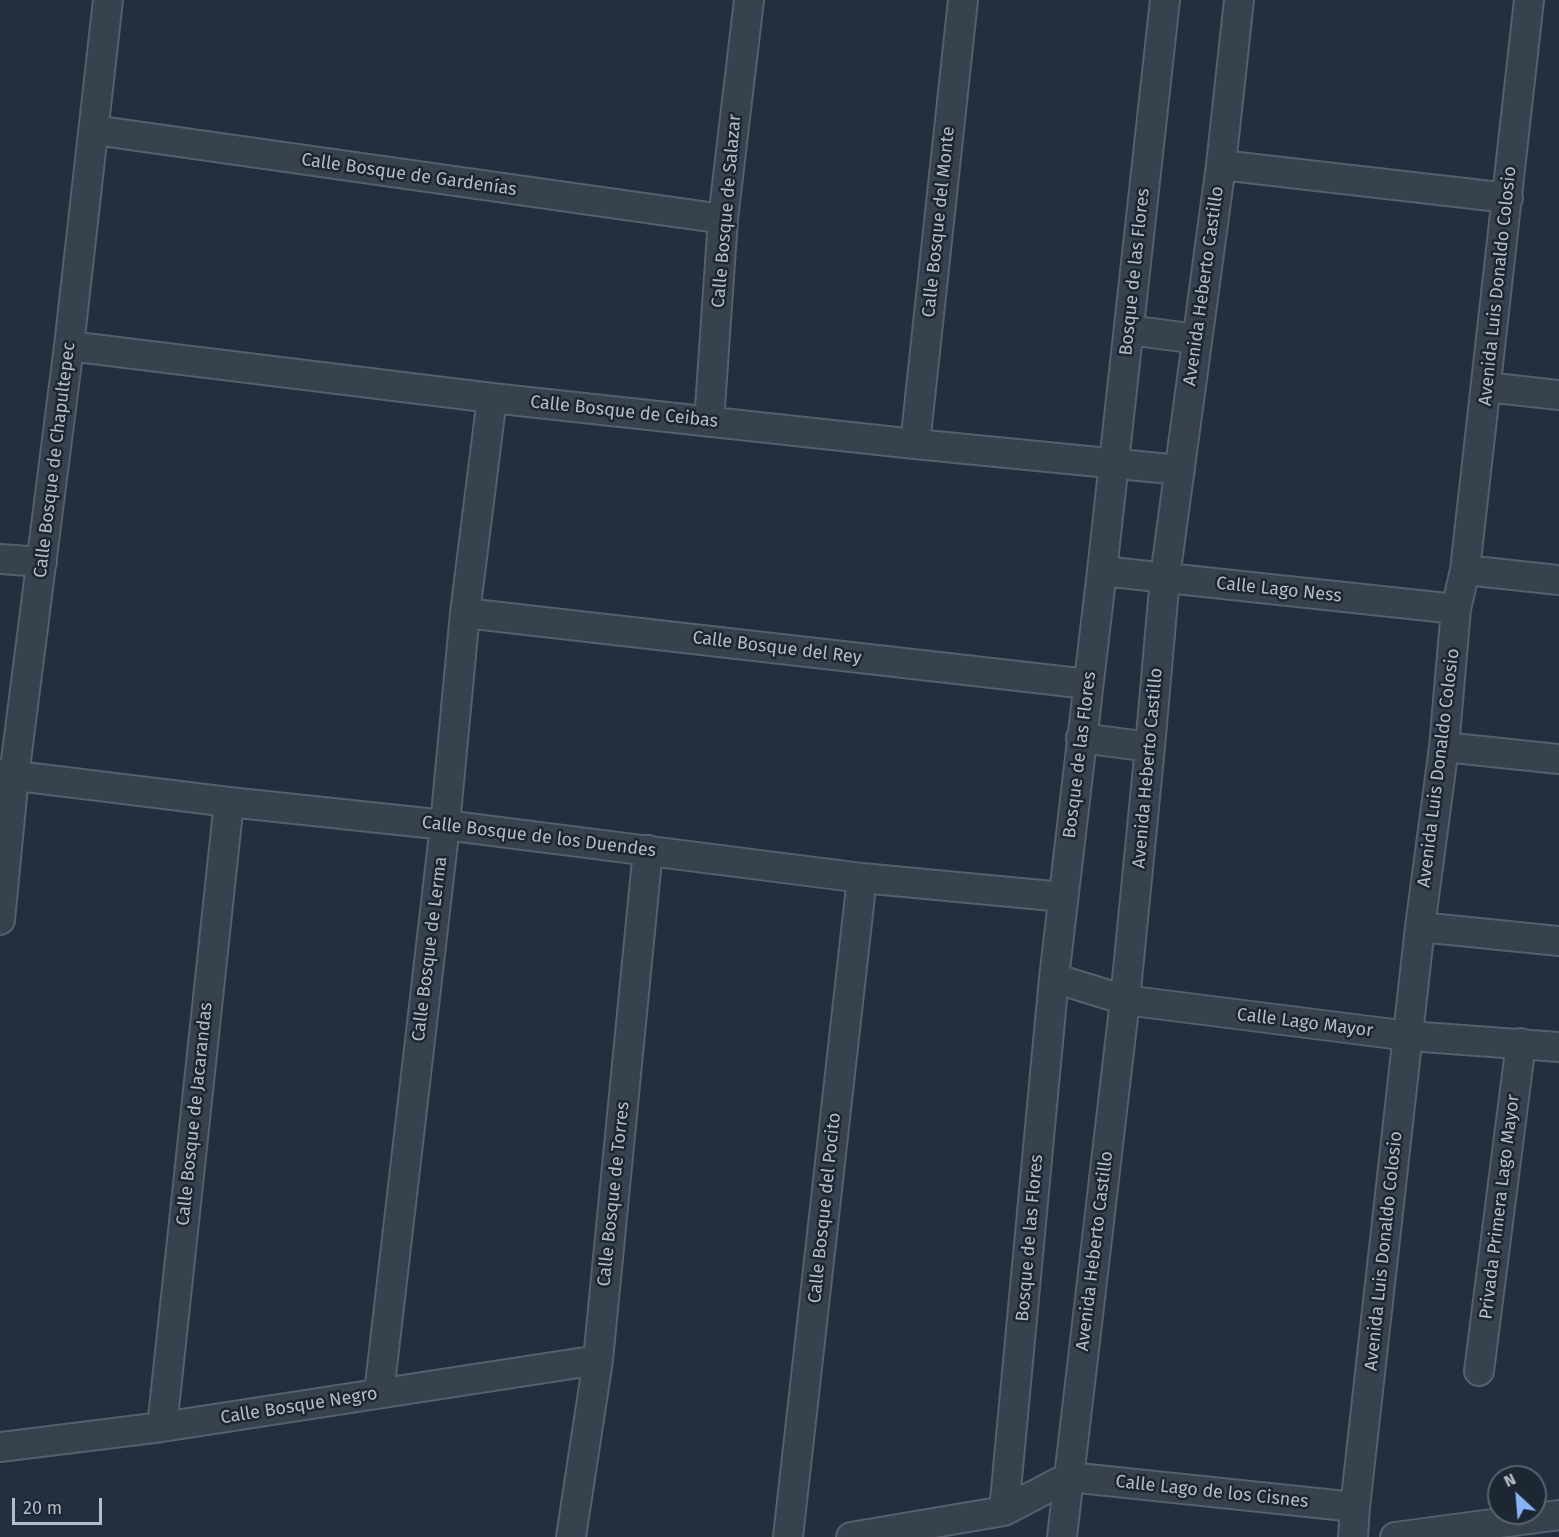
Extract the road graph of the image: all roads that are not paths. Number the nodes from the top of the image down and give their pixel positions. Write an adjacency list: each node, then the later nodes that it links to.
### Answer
1 (108, 0): 7 (street, Calle Bosque de Chapultepec)
2 (744, 0): 10 (street, Calle Bosque de Salazar)
3 (963, 0): 18 (street, Calle Bosque del Monte)
4 (1165, 0): 11 (street, Bosque de las Flores)
5 (1239, 0): 8 (street, Avenida Heberto Castillo)
6 (1529, 0): 9 (street, Avenida Luis Donaldo Colosio)
7 (94, 130): 10 (street, Calle Bosque de Gardenías); 13 (street, Calle Bosque de Chapultepec)
8 (1221, 165): 9 (street); 12 (street, Avenida Heberto Castillo)
9 (1508, 198): 14 (street, Avenida Luis Donaldo Colosio)
10 (723, 219): 17 (street, Calle Bosque de Salazar)
11 (1129, 330): 12 (street); 19 (street, Bosque de las Flores)
12 (1197, 339): 20 (street, Avenida Heberto Castillo)
13 (69, 346): 16 (street, Calle Bosque de Ceibas); 22 (street, Calle Bosque de Chapultepec)
14 (1486, 387): 15 (street); 23 (street, Avenida Luis Donaldo Colosio)
15 (1559, 395)
16 (492, 398): 17 (street, Calle Bosque de Ceibas); 28 (street, Calle Bosque de Lerma)
17 (709, 422): 18 (street, Calle Bosque de Ceibas)
18 (915, 444): 19 (street, Calle Bosque de Ceibas)
19 (1114, 464): 20 (street, Calle Bosque de Ceibas); 24 (street, Bosque de las Flores)
20 (1180, 470): 25 (street, Avenida Heberto Castillo)
21 (0, 559): 22 (street)
22 (42, 562): 34 (street, Calle Bosque de Chapultepec)
23 (1465, 570): 26 (street); 27 (street, Avenida Luis Donaldo Colosio)
24 (1102, 571): 25 (street, Calle Lago Ness); 29 (street, Bosque de las Flores)
25 (1165, 577): 27 (street, Calle Lago Ness); 31 (street, Avenida Heberto Castillo)
26 (1559, 580)
27 (1456, 609): 32 (street, Avenida Luis Donaldo Colosio)
28 (465, 613): 29 (street, Calle Bosque del Rey); 36 (street, Calle Bosque de Lerma)
29 (1088, 684): 30 (street, Bosque de las Flores)
30 (1081, 738): 31 (street); 39 (street, Bosque de las Flores)
31 (1150, 747): 44 (street, Avenida Heberto Castillo)
32 (1444, 747): 33 (street); 41 (street, Avenida Luis Donaldo Colosio)
33 (1559, 759)
34 (7, 775): 35 (street, Calle Bosque de los Duendes); 40 (street, Calle Bosque de Chapultepec)
35 (229, 801): 36 (street, Calle Bosque de los Duendes); 51 (street, Calle Bosque de Jacarandas)
36 (445, 825): 37 (street, Calle Bosque de los Duendes); 50 (street, Calle Bosque de Lerma)
37 (648, 850): 38 (street, Calle Bosque de los Duendes); 48 (street, Calle Bosque de Torres)
38 (862, 878): 39 (street, Calle Bosque de los Duendes); 58 (street, Calle Bosque del Pocito)
39 (1063, 897): 43 (street, Bosque de las Flores)
40 (0, 920)
41 (1420, 927): 42 (street); 45 (street, Avenida Luis Donaldo Colosio)
42 (1559, 940)
43 (1054, 978): 44 (street, Calle Lago Mayor); 55 (street, Bosque de las Flores)
44 (1125, 1000): 45 (street, Calle Lago Mayor); 53 (street, Avenida Heberto Castillo)
45 (1408, 1036): 46 (street, Calle Lago Mayor); 54 (street, Avenida Luis Donaldo Colosio)
46 (1521, 1043): 47 (street, Calle Lago Mayor); 49 (street, Privada Primera Lago Mayor)
47 (1559, 1047)
48 (598, 1360): 50 (street, Calle Bosque Negro); 57 (street, Calle Bosque de Torres)
49 (1479, 1371)
50 (379, 1393): 51 (street, Calle Bosque Negro)
51 (162, 1427): 52 (street, Calle Bosque Negro)
52 (0, 1447)
53 (1069, 1477): 54 (street, Calle Lago de los Cisnes); 55 (street); 60 (street, Avenida Heberto Castillo)
54 (1355, 1508): 61 (street, Avenida Luis Donaldo Colosio)
55 (1004, 1511): 59 (street)
56 (1559, 1515): 62 (street)
57 (571, 1537)
58 (788, 1537)
59 (851, 1537)
60 (1062, 1537)
61 (1353, 1537)
62 (1395, 1537)

